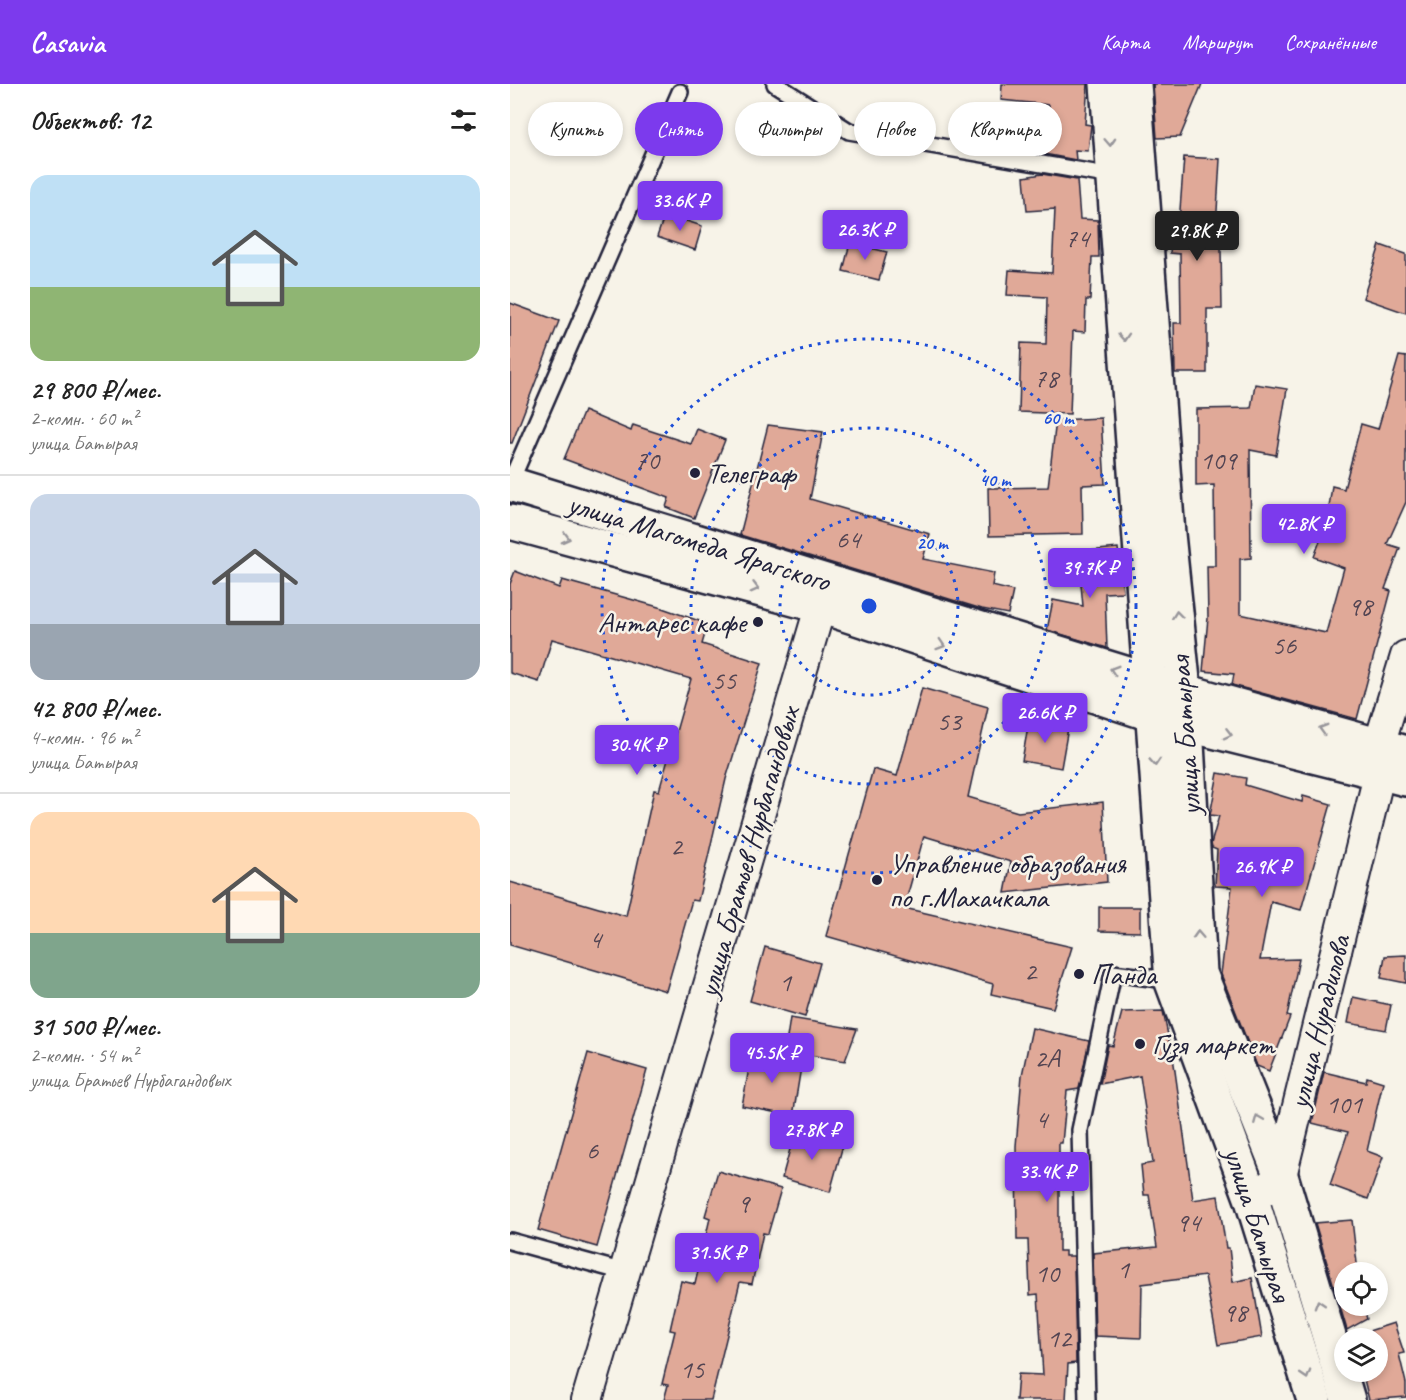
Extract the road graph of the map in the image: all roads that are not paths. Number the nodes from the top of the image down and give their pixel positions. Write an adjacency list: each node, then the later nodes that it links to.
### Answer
1 (775, 84): 5 (lane)
2 (1107, 84): 5 (main road, улица Батырая, one-way to 5)
3 (1134, 84): 11 (main road, улица Батырая, one-way to 3)
4 (680, 92): 6 (lane)
5 (1112, 176): 10 (main road, улица Батырая, one-way to 10)
6 (510, 484): 8 (main road, улица Магомеда Ярагского)
7 (510, 522): 8 (main road, улица Магомеда Ярагского, one-way to 8)
8 (824, 593): 10 (main road, улица Магомеда Ярагского, one-way to 8); 12 (main road, улица Магомеда Ярагского, one-way to 12); 19 (street, улица Братьев Нурбагандовых)
9 (1406, 656): 14 (street, улица Нурадилова)
10 (1149, 680): 11 (main road, улица Магомеда Ярагского); 12 (main road, улица Батырая)
11 (1184, 690): 13 (main road, улица Батырая); 14 (main road, улица Магомеда Ярагского, one-way to 11)
12 (1151, 714): 13 (main road, улица Магомеда Ярагского); 15 (main road, улица Батырая, one-way to 15)
13 (1185, 723): 14 (main road, улица Магомеда Ярагского, one-way to 14); 15 (main road, улица Батырая, one-way to 13)
14 (1393, 762): 16 (street, улица Нурадилова)
15 (1186, 977): 16 (main road, улица Батырая, one-way to 15); 17 (main road, улица Батырая); 21 (lane)
16 (1281, 1176): 17 (street); 23 (main road, улица Батырая, one-way to 16)
17 (1252, 1200): 22 (main road, улица Батырая, one-way to 22)
18 (510, 1241): 19 (lane)
19 (624, 1272): 20 (street, улица Братьев Нурбагандовых)
20 (587, 1400)
21 (1087, 1400)
22 (1314, 1400)
23 (1348, 1400)

